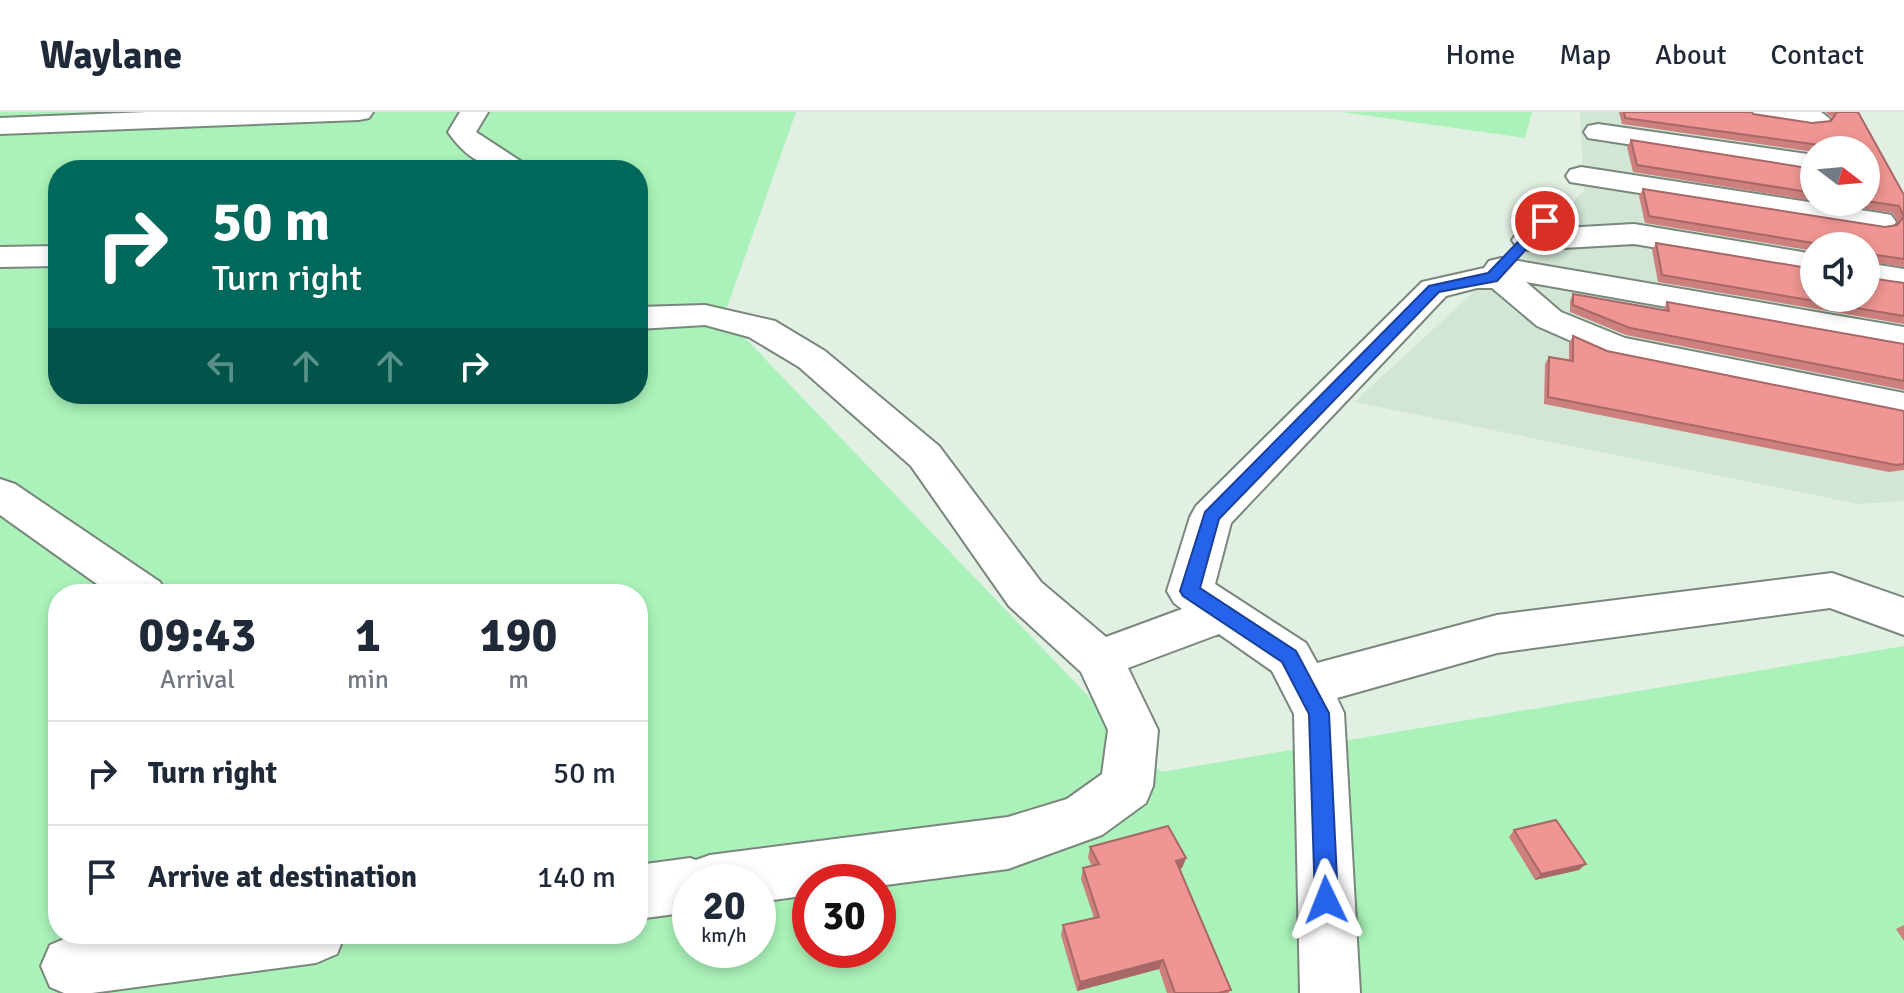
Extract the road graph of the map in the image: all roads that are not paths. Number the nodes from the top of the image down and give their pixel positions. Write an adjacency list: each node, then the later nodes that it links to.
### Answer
1 (359, 112): 6 (street)
2 (474, 112): 7 (street)
3 (1760, 112): 4 (street)
4 (1816, 119)
5 (1597, 122): 8 (street); 9 (street)
6 (0, 126)
7 (501, 160)
8 (1800, 161)
9 (1581, 176): 10 (street); 11 (street)
10 (1880, 222)
11 (1528, 240): 14 (street); 15 (street)
12 (48, 256): 13 (street)
13 (0, 257)
14 (1800, 262)
15 (1496, 273): 19 (street); 20 (street); 23 (street)
16 (1880, 275): 17 (street)
17 (1904, 279)
18 (648, 318): 25 (street)
19 (1904, 338)
20 (1904, 405)
21 (0, 494): 22 (street)
22 (130, 584)
23 (1224, 613): 25 (street); 26 (street)
24 (1904, 617): 26 (street)
25 (1099, 659): 27 (street)
26 (1305, 687): 32 (street)
27 (776, 873)
28 (672, 887): 29 (street)
29 (648, 891)
30 (234, 944): 31 (street)
31 (71, 964)
32 (1330, 993)

